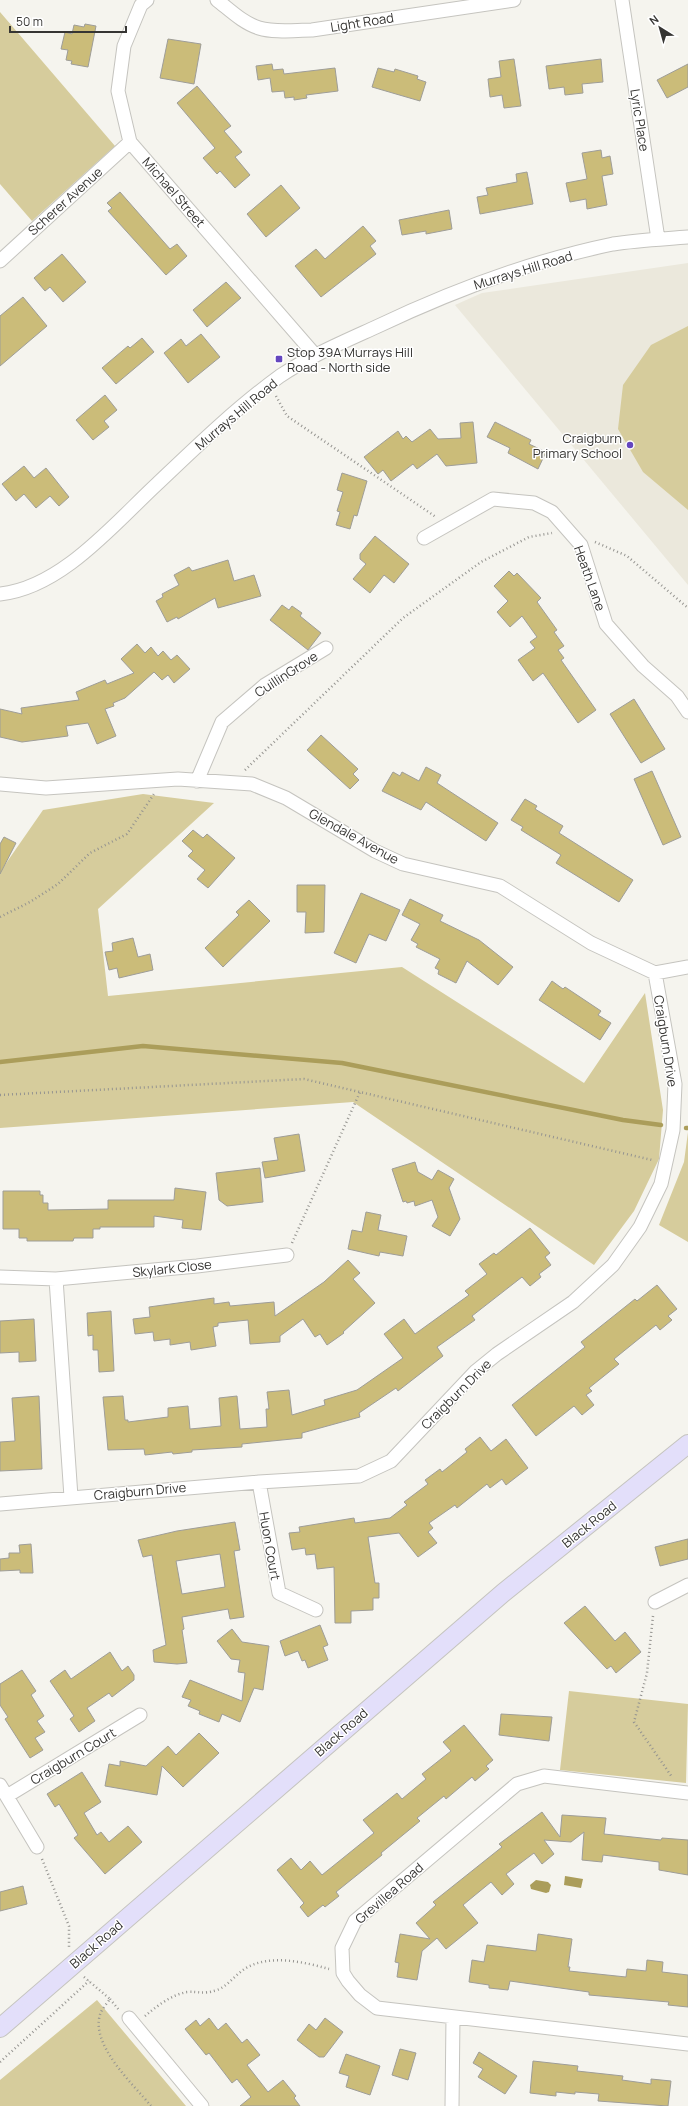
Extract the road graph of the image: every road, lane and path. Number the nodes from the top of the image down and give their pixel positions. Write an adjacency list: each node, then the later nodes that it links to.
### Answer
1 (147, 0): 6 (street, Michael Street)
2 (217, 0): 5 (street, Light Road)
3 (514, 0): 5 (street, Light Road)
4 (622, 0): 8 (street, Lyric Place)
5 (462, 3)
6 (130, 142): 9 (street, Scherer Avenue); 10 (street, Michael Street)
7 (688, 237): 8 (street, Murrays Hill Road)
8 (658, 239): 10 (street, Murrays Hill Road)
9 (0, 261)
10 (315, 355): 11 (street, Murrays Hill Road)
11 (270, 385): 12 (path); 15 (street, Murrays Hill Road)
12 (447, 525): 13 (street, Heath Lane); 14 (street, Heath Lane)
13 (568, 530): 16 (path); 18 (street, Heath Lane); 21 (path)
14 (424, 538)
15 (0, 594)
16 (688, 608)
17 (326, 648): 20 (street, CuillinGrove)
18 (688, 712)
19 (162, 780): 20 (street, Glendale Avenue); 22 (street, Glendale Avenue); 23 (path)
20 (197, 780): 21 (street, Glendale Avenue)
21 (232, 783): 25 (street, Glendale Avenue)
22 (0, 784)
23 (0, 917)
24 (688, 966): 25 (street)
25 (655, 973): 28 (street, Craigburn Drive)
26 (360, 1092): 27 (path); 28 (path); 29 (path)
27 (0, 1096)
28 (666, 1164): 33 (street, Craigburn Drive)
29 (287, 1255): 31 (street, Skylark Close)
30 (0, 1278): 31 (street, Skylark Close)
31 (56, 1279): 34 (street)
32 (688, 1444): 44 (main road, Black Road)
33 (259, 1482): 34 (street, Craigburn Drive); 38 (street, Huon Court)
34 (71, 1497): 35 (street, Craigburn Drive)
35 (0, 1504)
36 (688, 1585): 37 (street)
37 (655, 1602): 41 (path)
38 (316, 1610)
39 (140, 1715): 42 (street, Craigburn Court)
40 (0, 1785): 42 (street)
41 (685, 1792): 45 (street, Grevillea Road)
42 (7, 1796): 43 (street)
43 (37, 1847): 44 (path)
44 (70, 1966): 46 (path); 49 (main road, Black Road)
45 (343, 1972): 47 (street); 48 (path)
46 (89, 1981): 51 (path); 52 (path)
47 (453, 2017): 50 (street); 54 (street)
48 (131, 2021): 53 (street)
49 (0, 2028)
50 (688, 2044)
51 (0, 2062)
52 (151, 2106)
53 (202, 2106)
54 (452, 2106)

